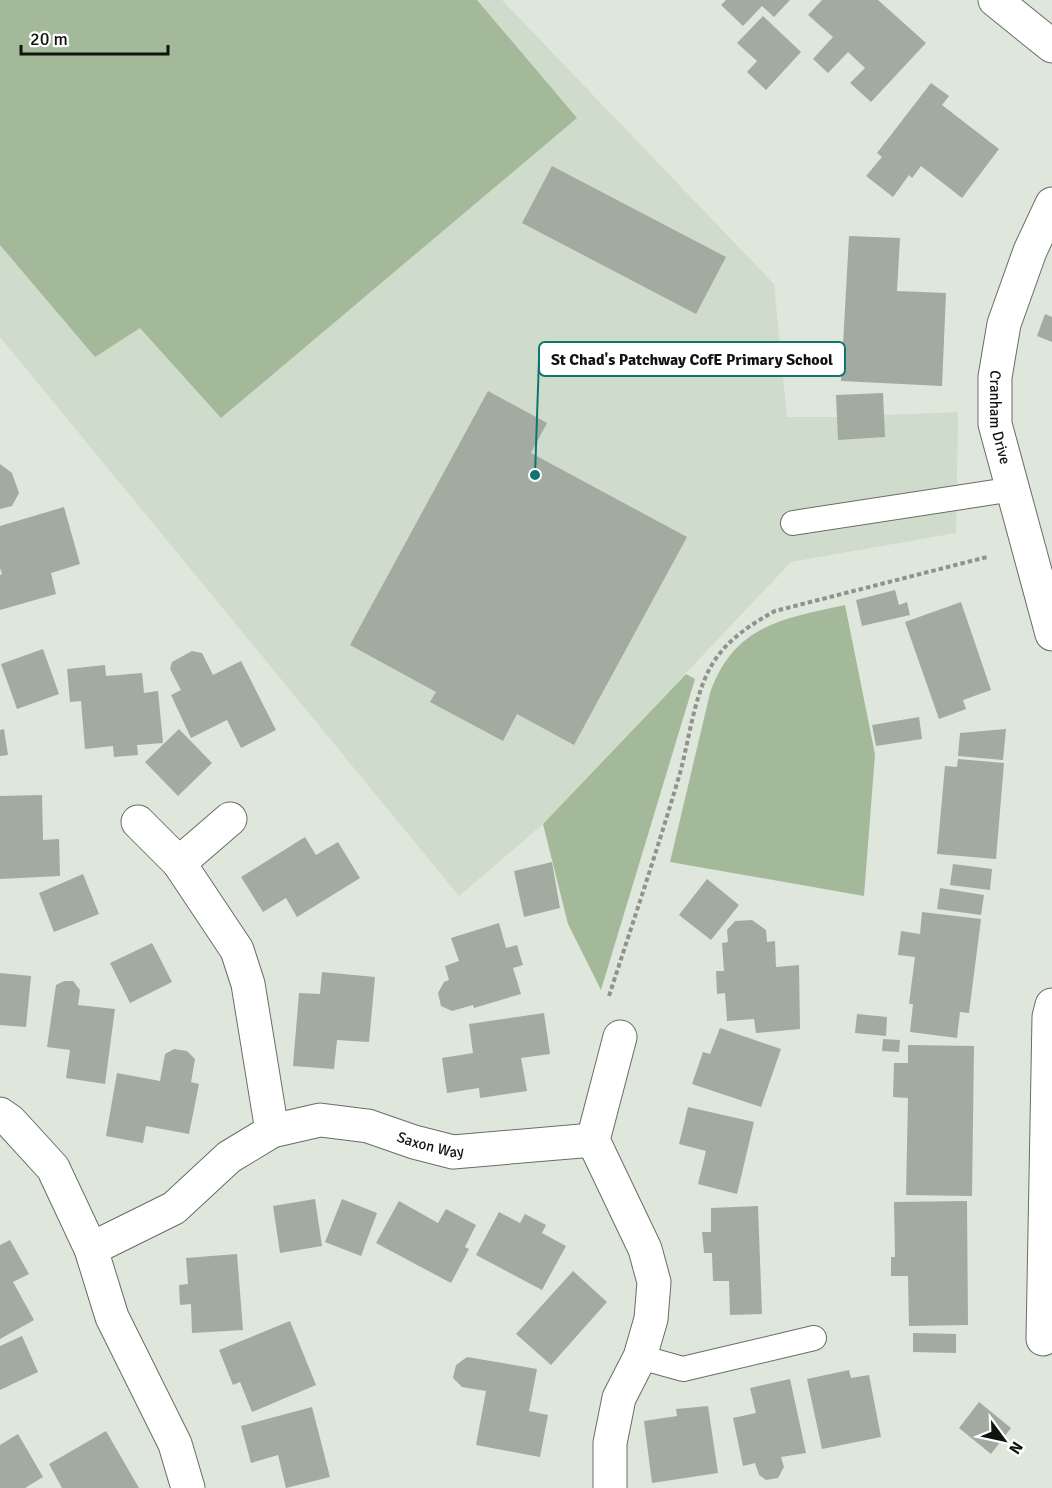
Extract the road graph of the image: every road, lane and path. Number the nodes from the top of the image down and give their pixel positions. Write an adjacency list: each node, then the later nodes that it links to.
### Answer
1 (995, 0): 2 (street)
2 (1052, 46)
3 (1052, 204): 4 (street, Cranham Drive)
4 (1014, 489): 5 (lane); 6 (street, Cranham Drive)
5 (793, 523)
6 (1029, 546): 7 (street, Cranham Drive); 12 (path)
7 (1052, 634)
8 (230, 819): 10 (street)
9 (138, 822): 10 (street)
10 (179, 863): 14 (street)
11 (1052, 1005): 16 (street)
12 (620, 1037): 15 (street)
13 (0, 1114): 17 (street)
14 (272, 1131): 15 (street, Saxon Way); 17 (street, Saxon Way)
15 (593, 1140): 20 (street)
16 (1048, 1245): 19 (street)
17 (91, 1249): 21 (street)
18 (814, 1338): 20 (lane)
19 (1043, 1339)
20 (640, 1356): 22 (street)
21 (188, 1488)
22 (610, 1488)

